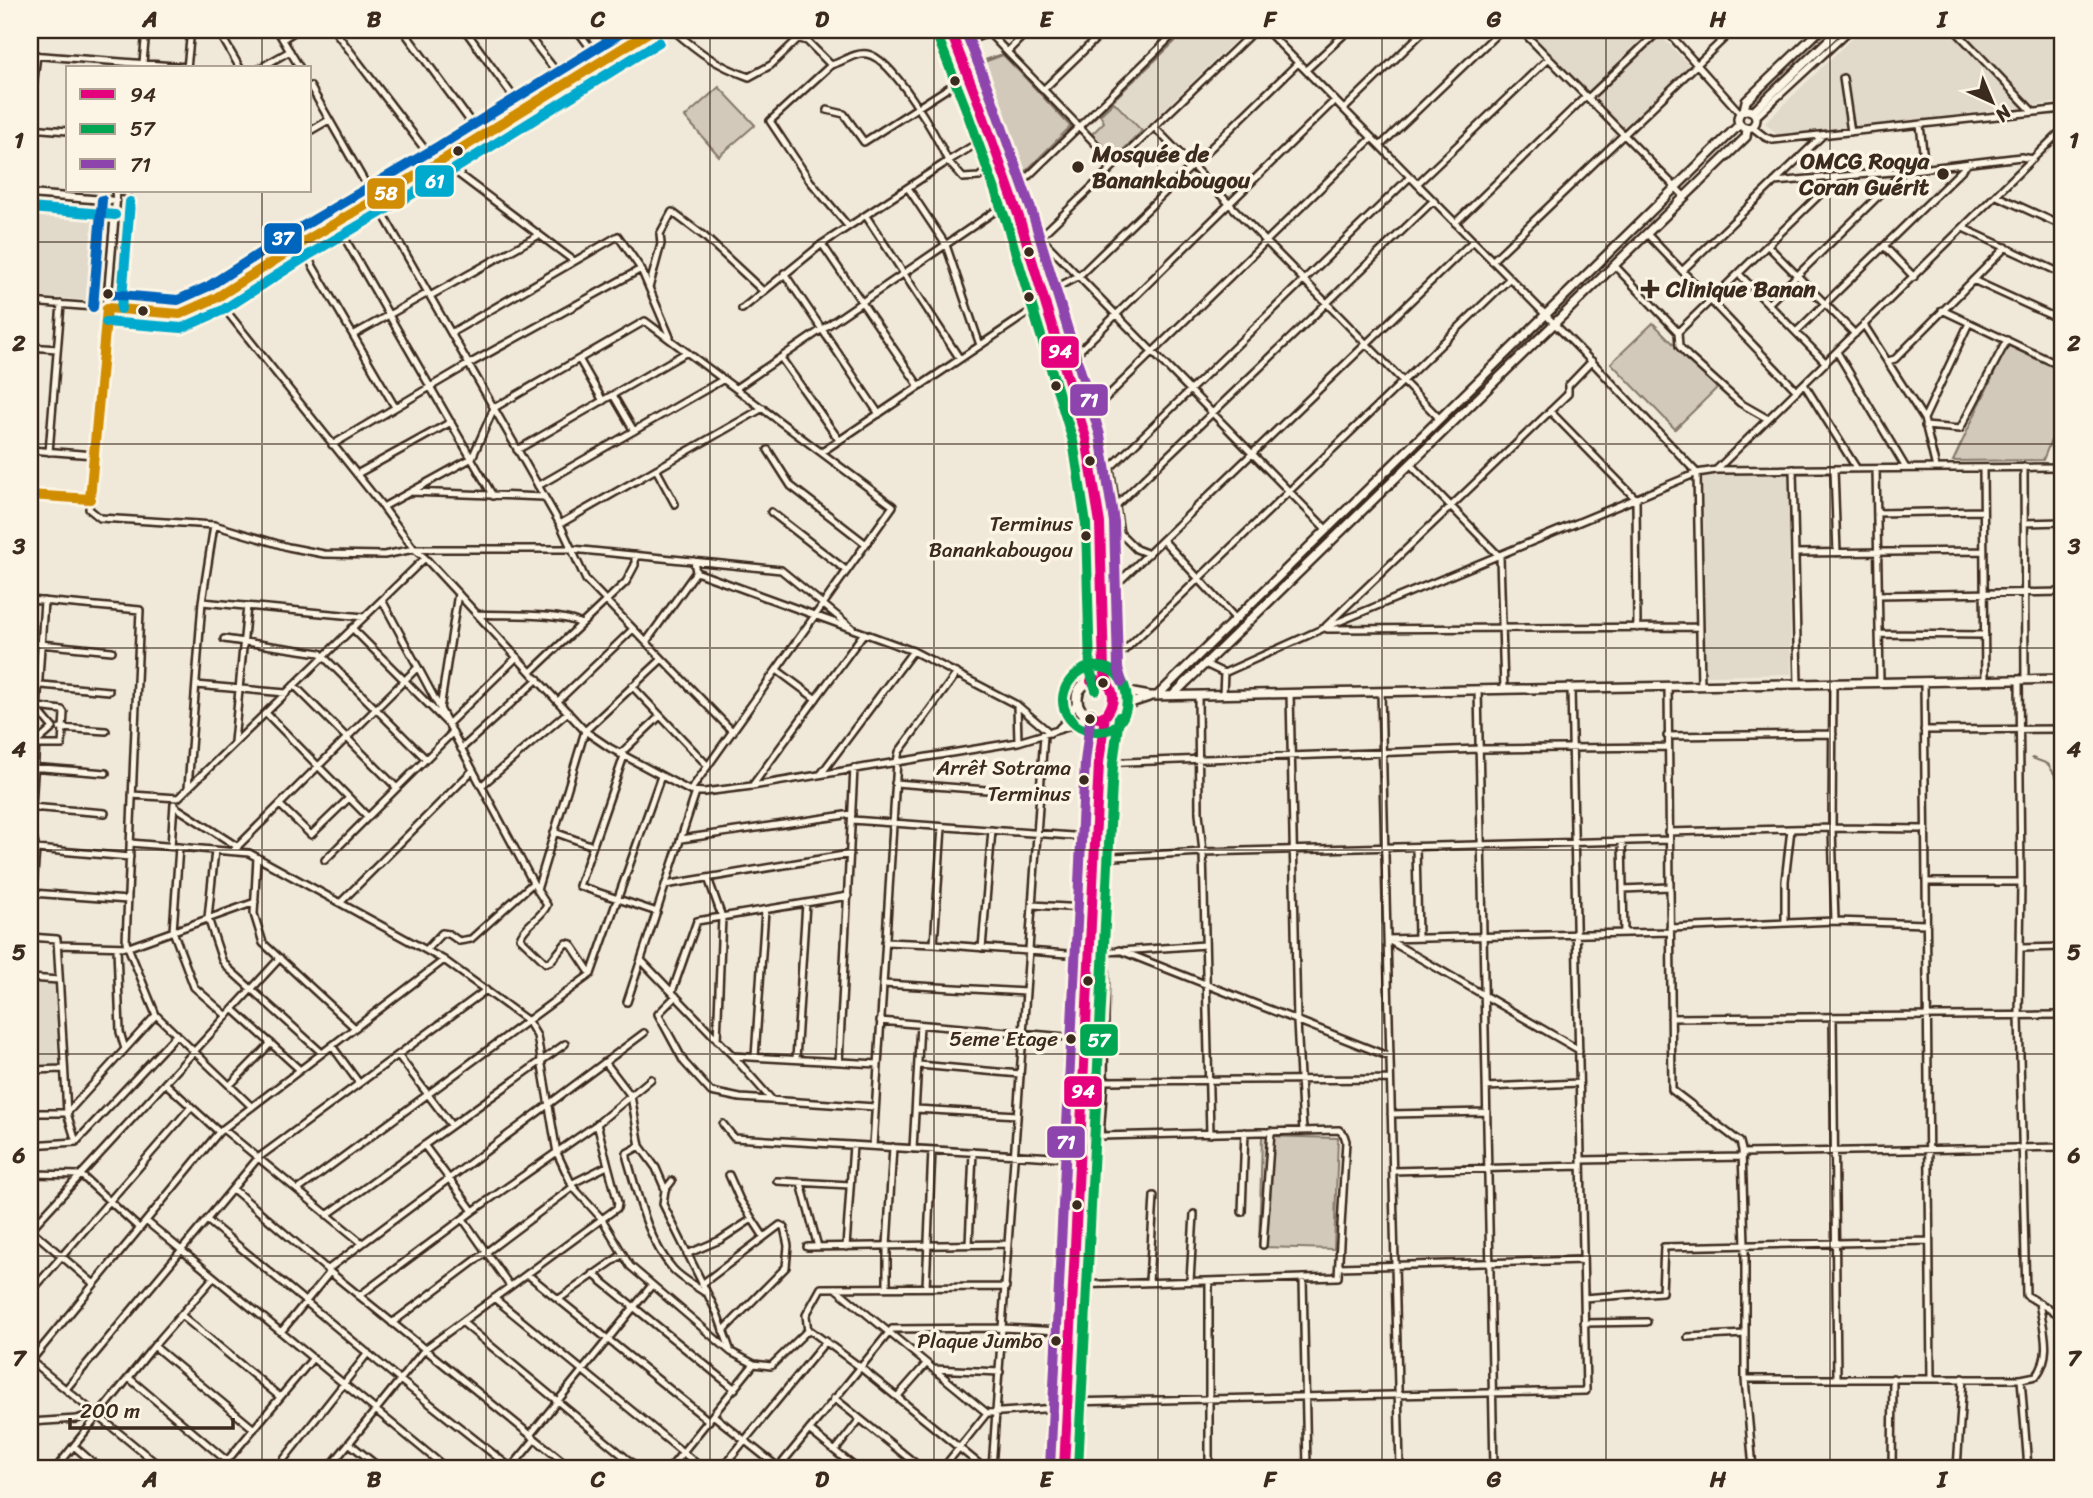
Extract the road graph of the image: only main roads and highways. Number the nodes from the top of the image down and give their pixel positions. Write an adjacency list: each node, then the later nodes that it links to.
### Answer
1 (940, 30): 10 (highway)
2 (950, 30): 11 (highway)
3 (1820, 30): 5 (main road)
4 (1839, 30): 6 (main road)
5 (1742, 111): 6 (main road); 7 (main road)
6 (1755, 115): 8 (main road)
7 (1739, 125): 8 (main road); 13 (main road)
8 (1749, 128): 12 (main road)
9 (2063, 678): 12 (main road)
10 (1086, 684): 11 (highway); 15 (highway)
11 (1110, 688): 13 (main road); 14 (highway)
12 (1173, 695): 13 (main road)
13 (1154, 696): 14 (main road)
14 (1107, 712): 15 (highway); 16 (highway)
15 (1087, 715): 16 (highway)
16 (1085, 956): 17 (highway); 17 (highway)
17 (1063, 1406): 18 (highway); 19 (highway)
18 (1052, 1468)
19 (1064, 1468)

